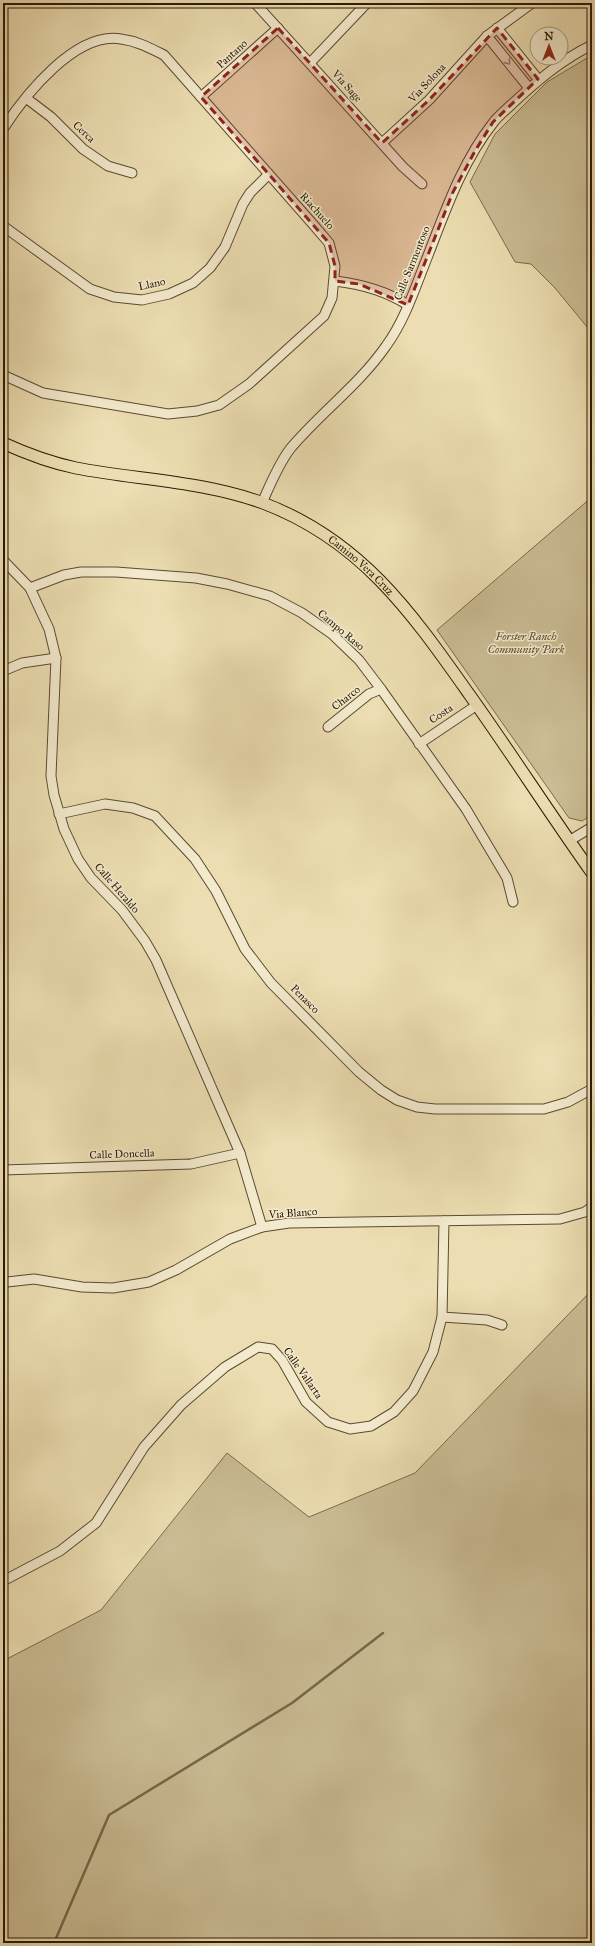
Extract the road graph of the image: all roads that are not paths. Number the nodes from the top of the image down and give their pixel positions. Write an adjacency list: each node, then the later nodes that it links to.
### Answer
1 (256, 3): 4 (street, Via Sage)
2 (366, 3): 8 (street)
3 (532, 3): 5 (street, Via Solona)
4 (278, 28): 8 (street, Via Sage); 11 (street, Pantano)
5 (498, 28): 6 (street, Via Solona); 9 (street)
6 (487, 36): 10 (street, one-way to 10); 14 (street, Via Solona)
7 (592, 45): 9 (street, Calle Sarmentoso)
8 (310, 63): 14 (street, Via Sage)
9 (538, 79): 10 (street, Calle Sarmentoso)
10 (529, 88): 20 (street, Calle Sarmentoso)
11 (201, 97): 12 (street, Riachuelo); 16 (street, Riachuelo)
12 (26, 98): 13 (street, Riachuelo); 15 (street, Cerca)
13 (3, 129)
14 (382, 143): 17 (street, Via Sage)
15 (132, 173)
16 (268, 175): 18 (street, Llano); 19 (street, Riachuelo)
17 (422, 184)
18 (3, 226)
19 (335, 281): 20 (street); 21 (street, Riachuelo)
20 (408, 305): 23 (street, Calle Sarmentoso)
21 (3, 376)
22 (3, 443): 23 (main road, Camino Vera Cruz)
23 (262, 503): 29 (main road, Camino Vera Cruz)
24 (3, 560): 25 (street, Calle Heraldo)
25 (30, 588): 26 (street, Calle Heraldo); 28 (street, Campo Raso)
26 (56, 658): 27 (street); 32 (street, Calle Heraldo)
27 (3, 671)
28 (381, 689): 30 (street, Charco); 31 (street, Campo Raso)
29 (477, 705): 31 (street, Costa); 34 (main road, Camino Vera Cruz)
30 (328, 728)
31 (419, 744): 36 (street, Campo Raso)
32 (60, 814): 37 (street, Penasco); 38 (street, Calle Heraldo)
33 (592, 826): 34 (street)
34 (569, 841): 35 (main road, Camino Vera Cruz)
35 (592, 873)
36 (513, 902)
37 (592, 1089)
38 (240, 1153): 39 (street, Calle Doncella); 42 (street, Calle Heraldo)
39 (3, 1170)
40 (592, 1207): 41 (street, Via Blanco)
41 (444, 1221): 42 (street, Via Blanco); 44 (street, Calle Vallarta)
42 (262, 1227): 43 (street, Via Blanco)
43 (7, 1282)
44 (442, 1318): 45 (street); 46 (street, Calle Vallarta)
45 (502, 1325)
46 (3, 1580)

